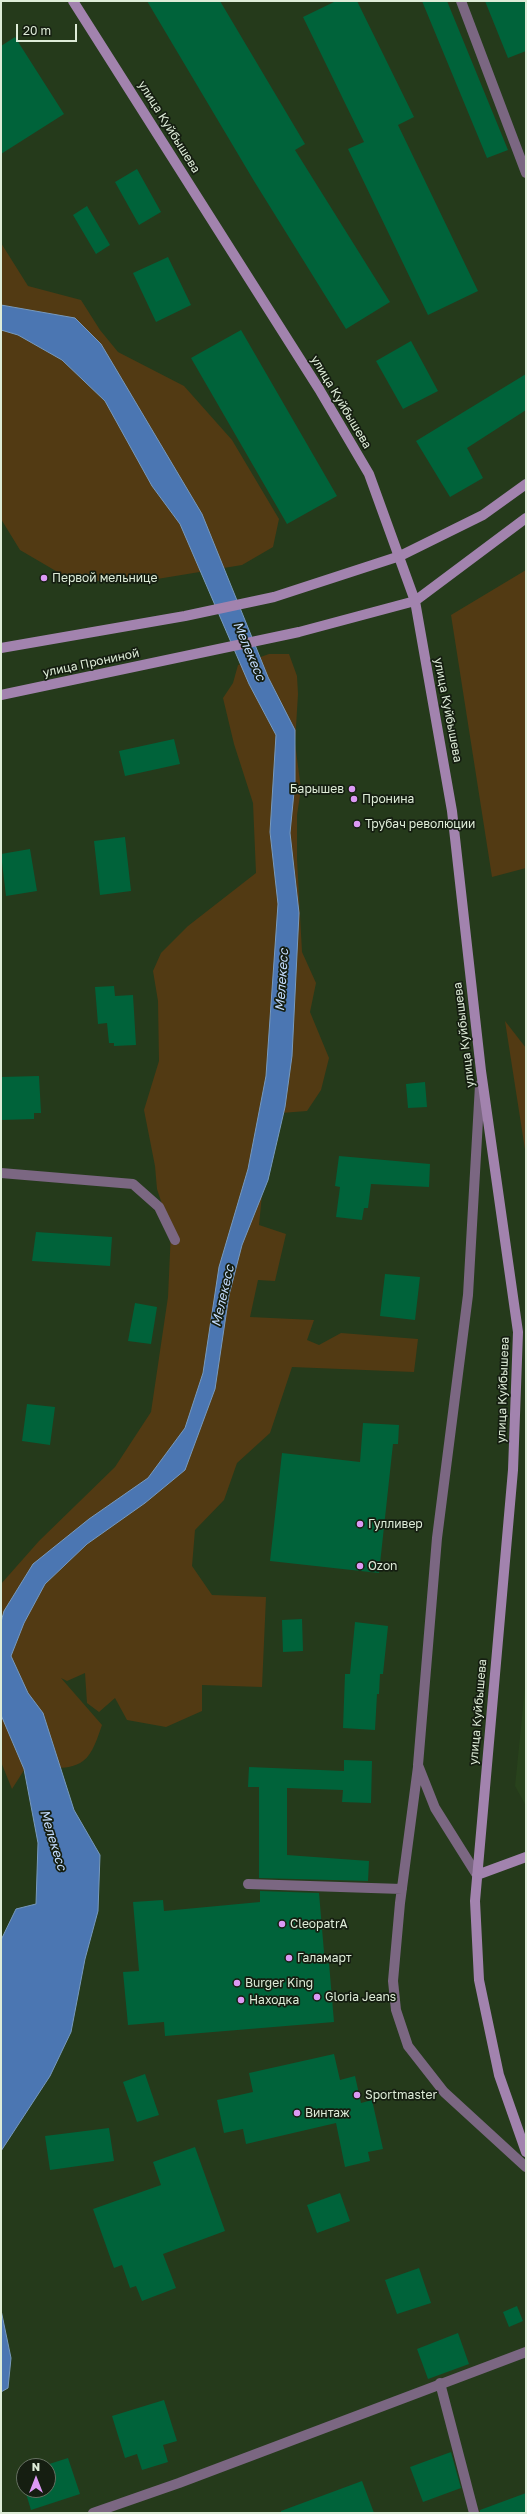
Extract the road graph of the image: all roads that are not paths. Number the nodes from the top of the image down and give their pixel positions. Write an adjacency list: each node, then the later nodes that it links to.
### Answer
1 (73, 1): 6 (main road, улица Куйбышева)
2 (461, 1): 3 (street)
3 (526, 173)
4 (526, 484): 6 (main road)
5 (526, 518): 7 (main road)
6 (400, 556): 7 (main road, улица Куйбышева); 8 (main road)
7 (415, 601): 9 (main road, улица Прониной); 10 (main road, улица Куйбышева)
8 (1, 648)
9 (1, 695)
10 (481, 1071): 13 (street); 15 (main road, улица Куйбышева)
11 (1, 1173): 12 (street)
12 (175, 1240)
13 (418, 1765): 15 (street); 17 (street)
14 (526, 1857): 15 (main road)
15 (477, 1875): 18 (main road, улица Куйбышева)
16 (248, 1884): 17 (street)
17 (402, 1889): 19 (street)
18 (526, 2152)
19 (526, 2167)
20 (526, 2352): 21 (street)
21 (440, 2383): 22 (street); 23 (street)
22 (93, 2513)
23 (474, 2513)

